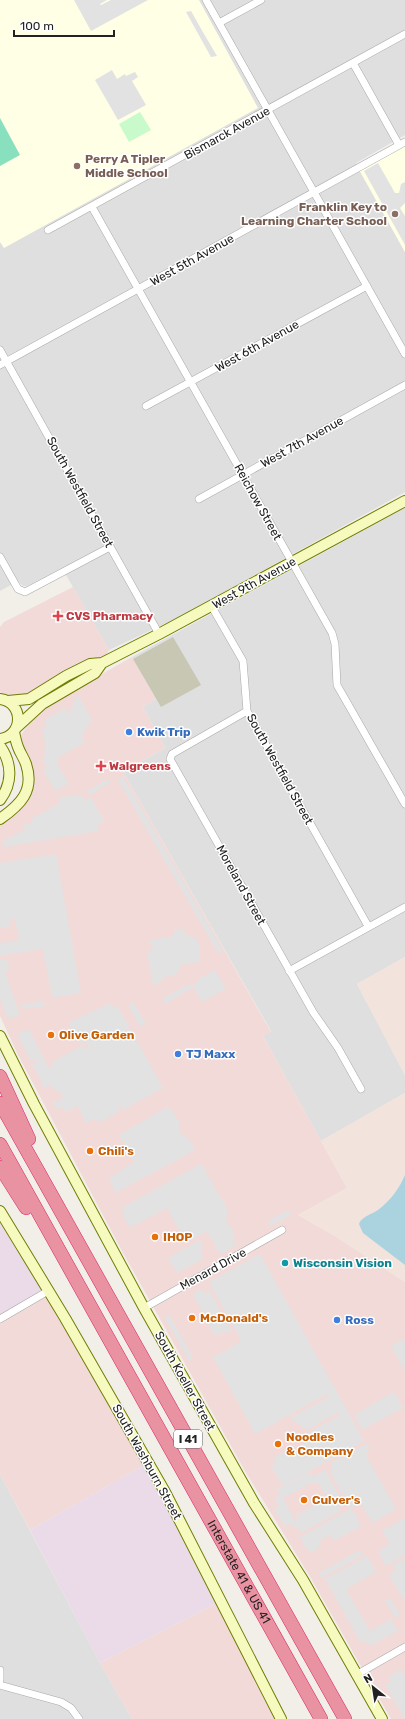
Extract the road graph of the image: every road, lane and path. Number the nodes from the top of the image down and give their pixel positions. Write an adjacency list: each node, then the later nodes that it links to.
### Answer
1 (206, 0): 3 (street)
2 (261, 0): 3 (street)
3 (218, 23): 6 (street)
4 (405, 34): 5 (street, Bismarck Avenue)
5 (353, 63): 6 (street, Bismarck Avenue); 7 (street)
6 (268, 110): 8 (street); 9 (street, Bismarck Avenue)
7 (402, 143): 8 (street, West 5th Avenue)
8 (315, 192): 11 (street); 12 (street, West 5th Avenue)
9 (92, 207): 10 (street, Bismarck Avenue); 12 (street, Reichow Street)
10 (48, 230)
11 (367, 286): 14 (street); 16 (street, West 6th Avenue)
12 (139, 289): 15 (street, West 5th Avenue); 16 (street, Reichow Street)
13 (0, 350): 15 (street, South Westfield Street)
14 (405, 354)
15 (3, 364): 22 (street, South Westfield Street)
16 (191, 382): 18 (street, West 6th Avenue); 19 (street, Reichow Street)
17 (405, 385): 19 (street, West 7th Avenue)
18 (146, 406)
19 (243, 475): 20 (street, West 7th Avenue); 24 (street, Reichow Street)
20 (199, 499)
21 (405, 501): 24 (street, West 9th Avenue)
22 (110, 547): 23 (street); 26 (street, South Westfield Street)
23 (0, 557)
24 (292, 562): 25 (street, West 9th Avenue); 34 (street, Reichow Street)
25 (212, 607): 26 (street, West 9th Avenue); 29 (street, South Westfield Street)
26 (160, 634): 27 (street, West 9th Avenue)
27 (102, 663): 28 (street, West 9th Avenue); 30 (street, West 9th Avenue)
28 (3, 698): 30 (street)
29 (247, 711): 37 (street, South Westfield Street); 38 (street, Moreland Street)
30 (15, 730): 31 (street, West 9th Avenue); 35 (street)
31 (0, 738)
32 (0, 746): 33 (street)
33 (0, 800)
34 (405, 804)
35 (0, 819)
36 (405, 907): 37 (street)
37 (368, 926): 38 (street)
38 (289, 971): 41 (street, Moreland Street)
39 (0, 1036): 50 (street, South Koeller Street)
40 (0, 1076): 44 (highway)
41 (361, 1089)
42 (0, 1102): 44 (highway, I 41)
43 (0, 1144): 48 (highway, I 41)
44 (31, 1158): 60 (highway, I 41)
45 (0, 1167): 48 (highway)
46 (0, 1212): 49 (street, South Washburn Street)
47 (282, 1230): 50 (street, Menard Drive)
48 (73, 1274): 59 (highway, Interstate 41 & US 41 / I 41)
49 (48, 1291): 51 (street); 58 (street, South Washburn Street)
50 (144, 1308): 54 (street, South Koeller Street)
51 (0, 1319)
52 (405, 1647): 54 (street)
53 (0, 1670): 55 (street)
54 (356, 1675): 61 (street, South Koeller Street)
55 (0, 1680)
56 (0, 1685): 57 (street)
57 (78, 1719)
58 (281, 1719)
59 (322, 1719)
60 (345, 1719)
61 (382, 1719)

